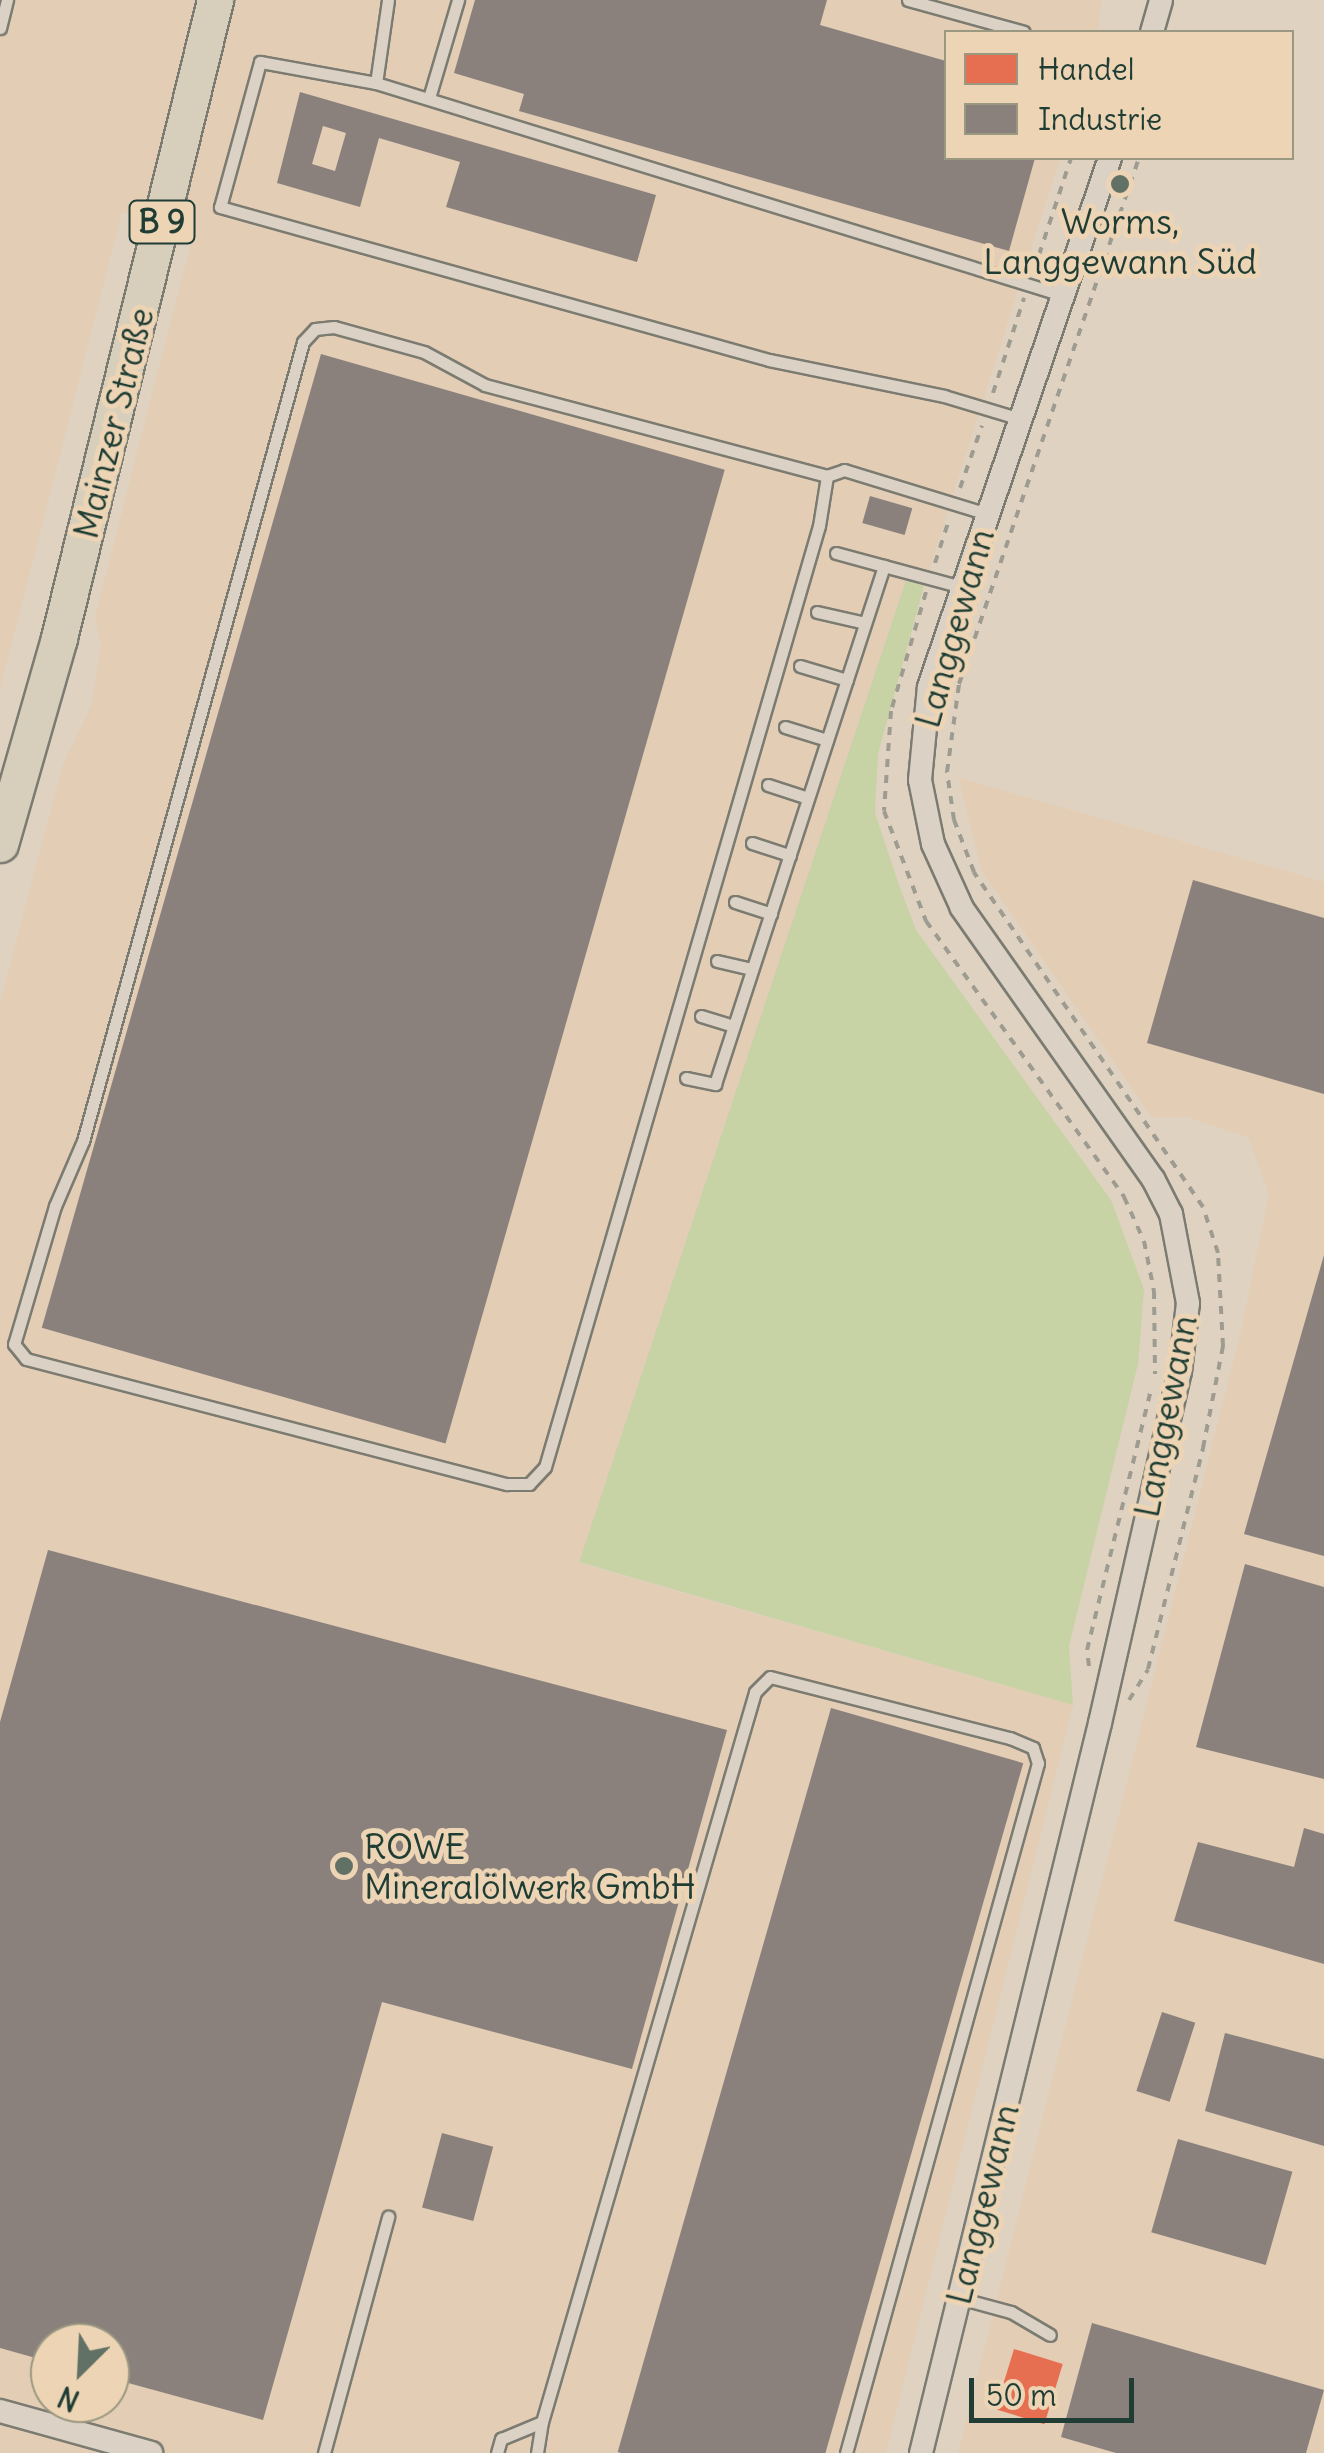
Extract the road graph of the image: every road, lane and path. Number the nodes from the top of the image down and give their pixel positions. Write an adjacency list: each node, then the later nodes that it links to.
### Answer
1 (7, 0): 7 (lane)
2 (215, 0): 34 (main road, Mainzer Straße / B 9)
3 (388, 0): 10 (lane)
4 (458, 0): 11 (lane)
5 (908, 0): 8 (lane)
6 (1161, 0): 9 (street)
7 (0, 28)
8 (1017, 30)
9 (1153, 30)
10 (376, 83): 11 (lane); 17 (lane)
11 (429, 98): 15 (lane)
12 (1070, 160): 15 (path)
13 (1109, 160): 16 (street, Langgewann)
14 (1138, 160): 45 (path)
15 (1028, 285): 16 (lane); 17 (path)
16 (1062, 295): 18 (street, Langgewann)
17 (988, 410): 18 (lane); 20 (path)
18 (1020, 419): 21 (street, Langgewann)
19 (827, 476): 19 (lane); 20 (lane)
20 (955, 504): 21 (lane); 24 (path)
21 (988, 514): 25 (street, Langgewann)
22 (836, 553): 23 (lane)
23 (884, 566): 24 (lane); 27 (lane)
24 (930, 578): 25 (lane); 44 (path)
25 (962, 587): 47 (street, Langgewann)
26 (817, 612): 27 (lane)
27 (866, 623): 29 (lane)
28 (800, 666): 29 (lane)
29 (847, 680): 31 (lane)
30 (784, 727): 31 (lane)
31 (828, 740): 33 (lane)
32 (768, 785): 33 (lane)
33 (808, 798): 36 (lane)
34 (1, 832)
35 (752, 843): 36 (lane)
36 (790, 856): 38 (lane)
37 (735, 902): 38 (lane)
38 (770, 914): 40 (lane)
39 (717, 960): 40 (lane)
40 (752, 969): 42 (lane)
41 (701, 1016): 42 (lane)
42 (734, 1026): 43 (lane)
43 (686, 1078)
44 (1090, 1670)
45 (1125, 1707)
46 (388, 2216): 52 (lane)
47 (959, 2298): 48 (lane); 56 (street, Langgewann)
48 (1050, 2335)
49 (0, 2411): 51 (street)
50 (542, 2422): 53 (lane); 54 (lane); 55 (lane)
51 (136, 2451)
52 (324, 2453)
53 (497, 2453)
54 (537, 2453)
55 (846, 2453)
56 (921, 2453)

